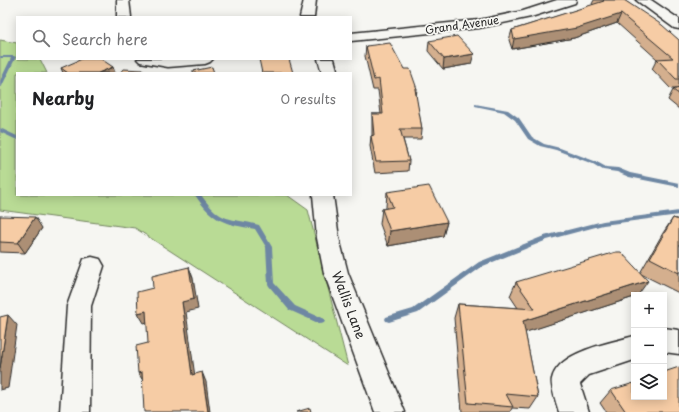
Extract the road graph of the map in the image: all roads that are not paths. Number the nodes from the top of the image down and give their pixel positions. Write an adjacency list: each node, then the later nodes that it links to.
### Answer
1 (122, 0): 5 (street)
2 (310, 0): 6 (street)
3 (570, 0): 8 (street, Grand Avenue)
4 (642, 0): 7 (street)
5 (124, 16)
6 (307, 16)
7 (679, 25)
8 (352, 37)
9 (149, 60): 10 (street)
10 (198, 60)
11 (326, 60): 12 (street)
12 (330, 72)
13 (323, 196): 19 (street, Wallis Lane)
14 (92, 266): 18 (street)
15 (667, 340): 16 (street)
16 (679, 342)
17 (631, 349): 20 (street)
18 (75, 412)
19 (390, 412)
20 (574, 412)

